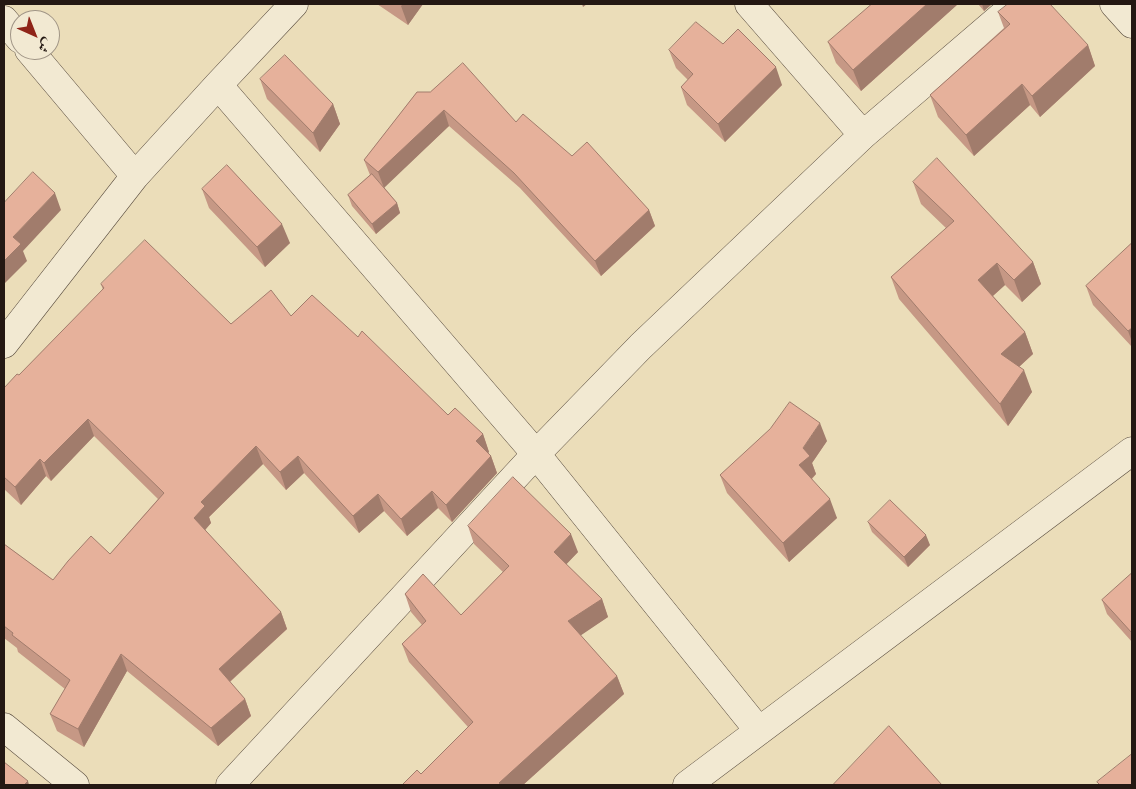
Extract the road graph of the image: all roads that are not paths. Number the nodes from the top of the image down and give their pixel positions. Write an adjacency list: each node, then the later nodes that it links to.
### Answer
1 (294, 4): 7 (street)
2 (749, 4): 8 (street)
3 (1016, 4): 8 (street)
4 (1114, 4): 5 (street)
5 (1132, 24)
6 (37, 60): 9 (street)
7 (218, 85): 9 (street); 12 (street)
8 (863, 135): 12 (street)
9 (135, 176): 10 (street)
10 (4, 344)
11 (1132, 451): 14 (street)
12 (536, 454): 14 (street); 16 (street)
13 (4, 728): 15 (street)
14 (759, 731): 17 (street)
15 (75, 785)
16 (230, 785)
17 (687, 785)

